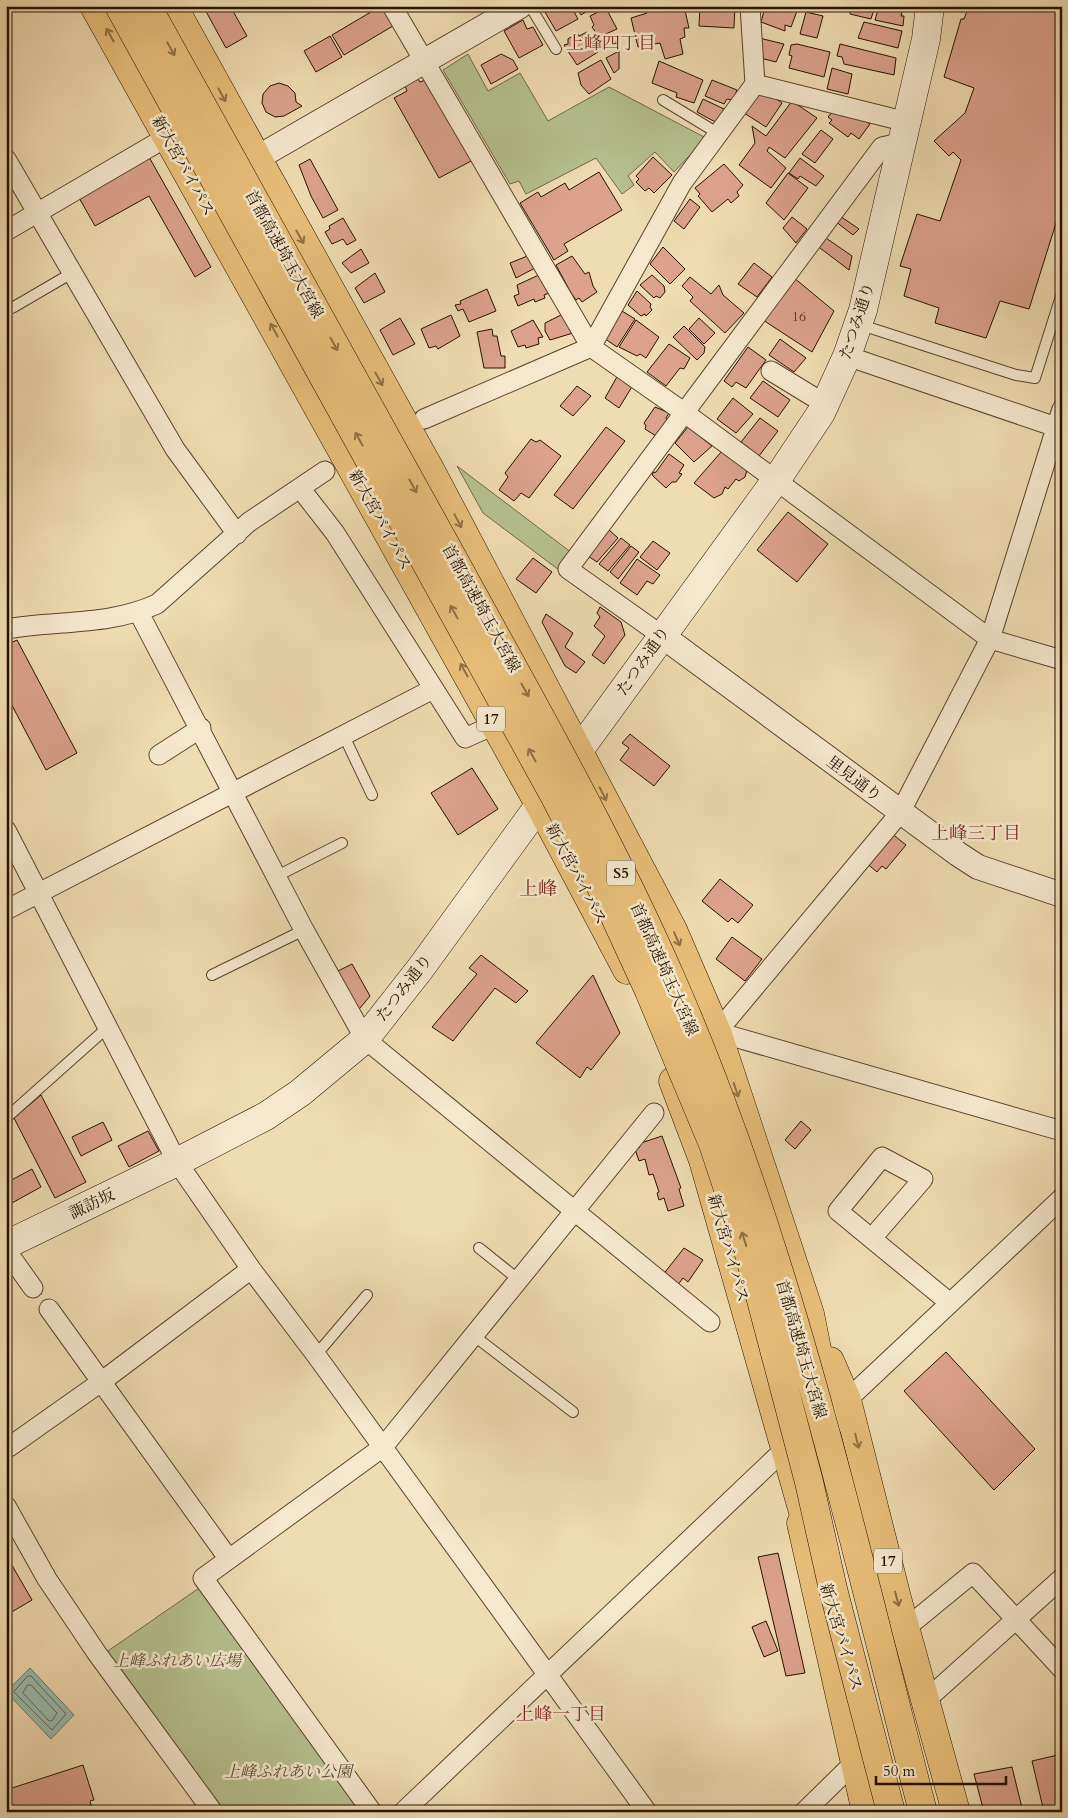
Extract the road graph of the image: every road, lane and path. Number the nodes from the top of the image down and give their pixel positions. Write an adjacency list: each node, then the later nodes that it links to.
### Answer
1 (94, 6): 18 (highway, 新大宮バイパス / 17, one-way to 1)
2 (119, 6): 95 (highway, 首都高速埼玉大宮線 / S5, one-way to 2, bridge)
3 (147, 6): 110 (highway, 首都高速埼玉大宮線 / S5, one-way to 110, bridge)
4 (173, 6): 19 (highway, 17, one-way to 19)
5 (392, 6): 13 (street)
6 (520, 6): 13 (street)
7 (530, 6): 12 (lane)
8 (750, 6): 14 (street)
9 (930, 6): 11 (main road, たつみ通り)
10 (945, 6): 11 (main road, たつみ通り)
11 (926, 39): 16 (main road, たつみ通り)
12 (556, 49)
13 (423, 61): 19 (street); 27 (street)
14 (755, 84): 16 (street); 17 (street)
15 (663, 100): 17 (lane)
16 (905, 132): 26 (main road, たつみ通り); 32 (street)
17 (718, 134): 27 (street)
18 (167, 137): 21 (street); 45 (highway, 新大宮バイパス / 17, one-way to 18)
19 (256, 158): 48 (highway, 17, one-way to 48)
20 (6, 159): 21 (street)
21 (38, 213): 22 (street); 23 (street)
22 (6, 231)
23 (72, 273): 25 (lane); 38 (street)
24 (1062, 293): 26 (lane)
25 (12, 308)
26 (858, 324): 28 (main road, たつみ通り)
27 (591, 347): 32 (street); 33 (street)
28 (847, 356): 30 (main road, たつみ通り); 34 (street)
29 (771, 371): 30 (street)
30 (826, 404): 36 (main road, たつみ通り)
31 (1062, 409): 34 (street)
32 (685, 413): 36 (street); 41 (street)
33 (424, 419)
34 (1059, 428): 42 (street)
35 (325, 471): 37 (street)
36 (774, 480): 41 (main road, たつみ通り); 42 (street)
37 (300, 488): 38 (street); 44 (street)
38 (237, 534): 39 (street)
39 (139, 613): 40 (street); 46 (street)
40 (6, 629)
41 (661, 635): 48 (main road, たつみ通り); 53 (street, 里見通り)
42 (990, 639): 43 (street); 53 (street)
43 (1062, 660)
44 (433, 689): 45 (street); 47 (street)
45 (494, 725): 52 (highway, 新大宮バイパス / 17)
46 (201, 728): 49 (street); 50 (street)
47 (344, 736): 50 (street); 51 (lane)
48 (580, 751): 52 (main road, たつみ通り); 63 (highway, 17, one-way to 63)
49 (159, 755)
50 (234, 792): 56 (street); 57 (street)
51 (372, 795)
52 (540, 806): 64 (main road, たつみ通り); 91 (highway, 新大宮バイパス / 17)
53 (900, 814): 58 (street, 里見通り); 63 (street)
54 (6, 830): 57 (street)
55 (342, 842): 56 (lane)
56 (277, 876): 60 (street)
57 (38, 893): 59 (street); 62 (street)
58 (1062, 895)
59 (6, 910)
60 (304, 930): 61 (lane); 64 (street)
61 (212, 975)
62 (108, 1027): 66 (lane); 68 (street)
63 (717, 1032): 67 (street); 81 (highway, 17, one-way to 81)
64 (365, 1039): 68 (main road, たつみ通り); 70 (street)
65 (654, 1113): 70 (street)
66 (6, 1118)
67 (1062, 1131)
68 (177, 1162): 72 (main road, 諏訪坂); 75 (street)
69 (1062, 1198): 79 (street)
70 (574, 1212): 76 (street); 82 (street)
71 (872, 1238): 71 (street); 79 (street)
72 (6, 1245)
73 (479, 1248): 76 (lane)
74 (6, 1250): 77 (street)
75 (251, 1269): 84 (street); 85 (street)
76 (518, 1280): 83 (street)
77 (33, 1288)
78 (367, 1295): 84 (lane)
79 (950, 1303): 86 (street)
80 (48, 1309): 85 (street)
81 (810, 1314): 86 (highway, 17); 88 (highway, 17)
82 (710, 1322)
83 (473, 1335): 87 (lane); 90 (street)
84 (316, 1355): 90 (street)
85 (101, 1382): 89 (street); 93 (street)
86 (847, 1400): 88 (street); 97 (highway, 17, one-way to 97)
87 (573, 1412)
88 (833, 1426): 110 (highway, 17)
89 (6, 1446)
90 (382, 1447): 93 (street); 99 (street)
91 (788, 1461): 99 (street); 101 (highway, 17); 109 (highway, 新大宮バイパス / 17)
92 (6, 1506): 102 (street)
93 (228, 1558): 103 (street)
94 (1062, 1578): 96 (street)
95 (832, 1590): 108 (highway, bridge); 109 (highway, 首都高速埼玉大宮線 / S5, bridge)
96 (1016, 1621): 97 (street); 98 (street); 100 (street)
97 (906, 1628): 100 (highway, 17)
98 (1062, 1669)
99 (547, 1677): 104 (street); 105 (street)
100 (925, 1701): 111 (highway, 17)
101 (855, 1762): 106 (street); 107 (highway, 17)
102 (213, 1812)
103 (372, 1812)
104 (403, 1812)
105 (647, 1812)
106 (804, 1812)
107 (866, 1812)
108 (878, 1812)
109 (893, 1812)
110 (922, 1812)
111 (956, 1812)

